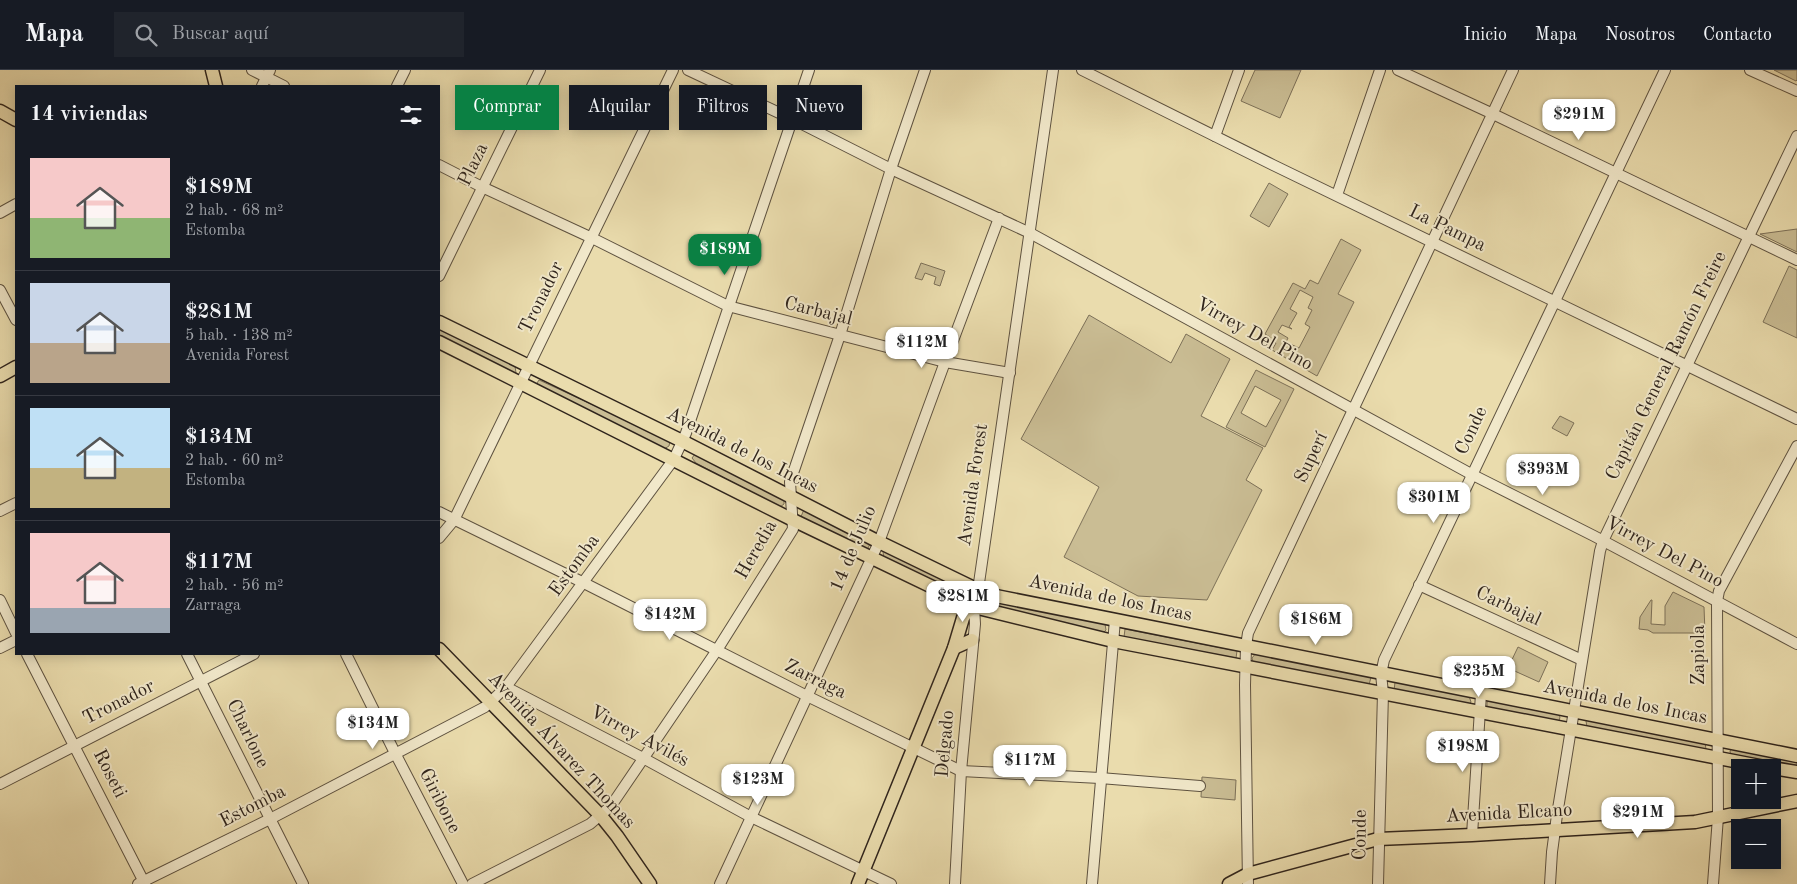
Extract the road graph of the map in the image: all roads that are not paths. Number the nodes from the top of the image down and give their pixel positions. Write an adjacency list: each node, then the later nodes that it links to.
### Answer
1 (212, 70): 18 (main road)
2 (252, 70): 17 (street)
3 (405, 70): 20 (street)
4 (540, 70): 34 (street, Plaza)
5 (673, 70): 41 (street, Tronador)
6 (688, 70): 24 (street, Virrey Del Pino)
7 (808, 70): 21 (street, Estomba)
8 (925, 70): 32 (street, Heredia)
9 (1053, 70): 39 (street, Avenida Forest)
10 (1083, 70): 29 (street, La Pampa)
11 (1239, 70): 29 (street)
12 (1380, 70): 35 (street)
13 (1398, 70): 25 (street)
14 (1513, 70): 25 (street, Superí)
15 (1665, 70): 33 (street, Conde)
16 (1750, 70): 22 (street)
17 (266, 78): 19 (street)
18 (216, 85)
19 (282, 85)
20 (398, 85)
21 (803, 85)
22 (1797, 91)
23 (0, 111): 26 (main road)
24 (777, 112)
25 (1493, 114): 33 (street); 42 (street, Superí)
26 (15, 119)
27 (788, 130): 47 (street, Estomba)
28 (814, 130): 32 (street, Virrey Del Pino)
29 (1215, 136): 35 (street, La Pampa)
30 (1797, 136): 40 (street, Capitán General Ramón Freire)
31 (440, 166): 34 (street, Carbajal)
32 (891, 169): 38 (street, Virrey Del Pino); 50 (street, Heredia)
33 (1615, 173): 40 (street); 46 (street, Conde)
34 (482, 187): 41 (street, Carbajal); 44 (street, Plaza)
35 (1337, 195): 42 (street, La Pampa)
36 (15, 204): 37 (street)
37 (0, 212)
38 (999, 218): 39 (street, Virrey Del Pino); 52 (street, 14 de Julio)
39 (1030, 233): 56 (street, Avenida Forest); 59 (street, Virrey Del Pino)
40 (1749, 236): 43 (street); 53 (street, Capitán General Ramón Freire)
41 (592, 238): 47 (street, Carbajal); 54 (street, Tronador)
42 (1433, 241): 46 (street, La Pampa); 59 (street, Superí)
43 (1797, 260)
44 (440, 274)
45 (0, 290): 48 (street)
46 (1554, 301): 53 (street, La Pampa); 64 (street, Conde)
47 (728, 306): 50 (street, Carbajal); 61 (street, Estomba)
48 (15, 318)
49 (440, 322): 54 (main road, Avenida de los Incas)
50 (840, 335): 52 (street, Carbajal); 65 (street, Heredia)
51 (440, 343): 58 (main road, Avenida de los Incas)
52 (944, 362): 56 (street, Carbajal); 73 (street, 14 de Julio)
53 (1688, 365): 60 (street, La Pampa); 72 (street, Capitán General Ramón Freire)
54 (528, 366): 58 (street, Tronador); 61 (main road, Avenida de los Incas)
55 (15, 368): 57 (main road)
56 (1010, 373): 77 (street, Avenida Forest)
57 (0, 376)
58 (519, 384): 63 (main road, Avenida de los Incas); 69 (street, Tronador)
59 (1355, 410): 64 (street, Virrey Del Pino); 87 (street, Superí)
60 (1797, 419)
61 (682, 441): 63 (street, Estomba); 65 (main road, Avenida de los Incas)
62 (1797, 446): 79 (street, Zapiola)
63 (674, 459): 70 (main road, Avenida de los Incas); 75 (street, Estomba)
64 (1471, 474): 72 (street, Virrey Del Pino); 76 (street, Conde)
65 (791, 497): 70 (street, Heredia); 73 (main road, Avenida de los Incas)
66 (15, 504): 67 (street)
67 (0, 511)
68 (440, 513): 69 (street, Zarraga)
69 (454, 520): 71 (street, Tronador); 75 (street, Zarraga)
70 (793, 520): 74 (main road, Avenida de los Incas); 91 (street, Heredia)
71 (440, 537)
72 (1603, 541): 79 (street, Virrey Del Pino); 96 (street, Capitán General Ramón Freire)
73 (879, 542): 74 (street, 14 de Julio); 77 (main road, Avenida de los Incas)
74 (871, 558): 80 (main road, Avenida de los Incas); 103 (street, 14 de Julio)
75 (584, 583): 91 (street, Zarraga); 100 (street, Estomba)
76 (1419, 585): 96 (street, Carbajal); 98 (street, Conde)
77 (978, 590): 80 (main road, Avenida Forest); 81 (main road, Avenida de los Incas)
78 (0, 600): 82 (street)
79 (1717, 601): 86 (street, Virrey Del Pino); 108 (street, Zapiola)
80 (974, 607): 84 (street, Delgado); 85 (main road, Avenida de los Incas); 89 (main road, Avenida Forest)
81 (1115, 620): 85 (street); 87 (main road, Avenida de los Incas)
82 (15, 630)
83 (15, 640): 88 (street)
84 (972, 640): 89 (main road); 116 (street, Delgado)
85 (1113, 641): 97 (main road, Avenida de los Incas); 119 (street)
86 (1797, 644)
87 (1246, 646): 97 (street, Superí); 98 (main road, Avenida de los Incas)
88 (0, 648)
89 (954, 648): 110 (main road, Avenida Forest)
90 (440, 650): 104 (main road, Avenida Álvarez Thomas)
91 (717, 650): 103 (street, Zarraga); 114 (street, Heredia)
92 (28, 655): 109 (street, Roseti)
93 (188, 655): 99 (street, Charlone)
94 (252, 655): 99 (street, Tronador)
95 (346, 655): 111 (street, Giribone)
96 (1582, 660): 105 (street, Capitán General Ramón Freire)
97 (1246, 665): 101 (main road, Avenida de los Incas); 131 (street, Superí)
98 (1381, 674): 101 (street, Conde); 102 (main road, Avenida de los Incas)
99 (201, 681): 109 (street, Tronador); 126 (street, Charlone)
100 (506, 688): 104 (street, Estomba); 114 (street, Virrey Avilés)
101 (1382, 693): 106 (main road, Avenida de los Incas); 129 (street, Conde)
102 (1481, 694): 105 (main road, Avenida de los Incas); 106 (street)
103 (807, 696): 110 (street, Zarraga); 124 (street, 14 de Julio)
104 (491, 703): 111 (street, Estomba); 123 (main road, Avenida Álvarez Thomas)
105 (1574, 711): 107 (street, Capitán General Ramón Freire); 108 (main road, Avenida de los Incas)
106 (1479, 712): 107 (main road, Avenida de los Incas); 128 (street)
107 (1571, 729): 113 (main road, Avenida de los Incas); 127 (street, Capitán General Ramón Freire)
108 (1717, 740): 112 (main road, Avenida de los Incas); 113 (street, Zapiola)
109 (74, 746): 120 (street, Tronador); 132 (street, Roseti)
110 (913, 748): 116 (street, Zarraga); 130 (main road, Avenida Forest)
111 (395, 753): 126 (street, Estomba); 134 (street, Giribone)
112 (1797, 756)
113 (1717, 757): 115 (main road, Avenida de los Incas); 125 (street, Zapiola)
114 (643, 758): 123 (street, Heredia); 124 (street, Virrey Avilés)
115 (1731, 760)
116 (961, 771): 119 (street, Zarraga); 140 (street, Delgado)
117 (1781, 771): 118 (main road, Avenida de los Incas)
118 (1795, 775)
119 (1100, 778): 121 (street, Zarraga); 141 (street)
120 (0, 784)
121 (1200, 786)
122 (1795, 799): 125 (main road, Avenida Elcano)
123 (601, 816): 135 (street, Heredia); 136 (main road, Avenida Álvarez Thomas)
124 (751, 817): 130 (street, Virrey Avilés); 137 (street, 14 de Julio)
125 (1718, 817): 127 (main road, Avenida Elcano); 145 (street, Zapiola)
126 (270, 819): 132 (street, Estomba); 133 (street, Charlone)
127 (1555, 830): 128 (main road, Avenida Elcano); 144 (street, Capitán General Ramón Freire)
128 (1472, 835): 129 (main road, Avenida Elcano)
129 (1378, 839): 131 (main road, Avenida Elcano); 143 (street, Conde)
130 (864, 871): 138 (main road, Avenida Forest); 139 (street, Virrey Avilés)
131 (1248, 879): 142 (main road, Avenida Elcano)
132 (143, 883)
133 (303, 884)
134 (463, 884)
135 (472, 884)
136 (650, 884)
137 (720, 884)
138 (858, 884)
139 (891, 884)
140 (955, 884)
141 (1092, 884)
142 (1228, 884)
143 (1378, 884)
144 (1550, 884)
145 (1714, 884)

